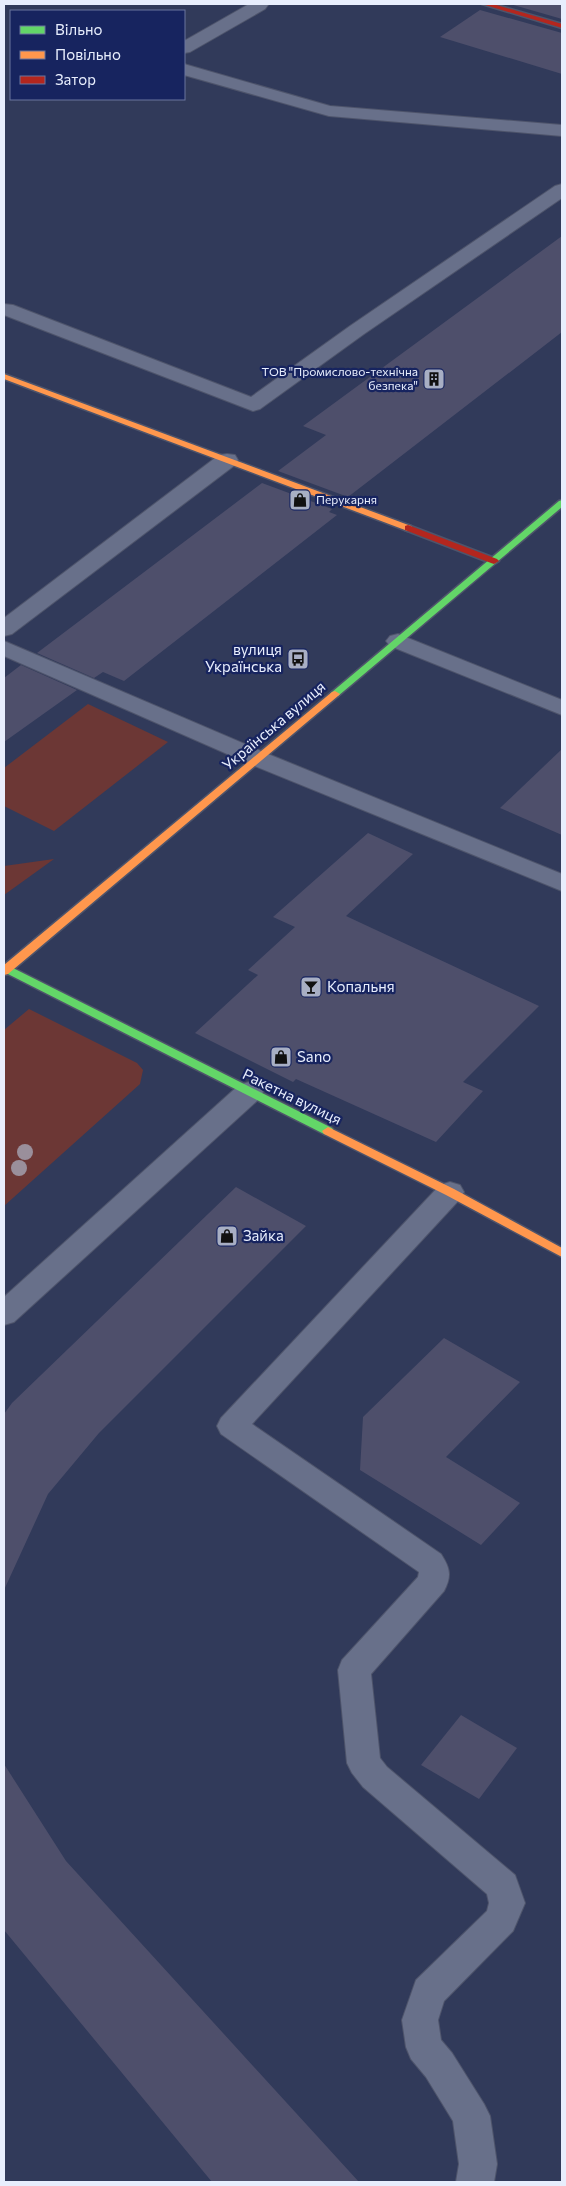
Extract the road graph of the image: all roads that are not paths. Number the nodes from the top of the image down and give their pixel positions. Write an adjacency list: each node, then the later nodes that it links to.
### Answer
1 (486, 4): 3 (street)
2 (259, 5): 4 (lane)
3 (562, 26)
4 (185, 47)
5 (185, 69): 6 (lane)
6 (562, 131)
7 (562, 190): 8 (lane)
8 (6, 309)
9 (4, 376): 10 (street)
10 (227, 460): 12 (street); 13 (lane)
11 (562, 503): 12 (street, Українська вулиця)
12 (494, 561): 14 (street, Українська вулиця)
13 (4, 629)
14 (398, 641): 16 (lane); 17 (street, Українська вулиця)
15 (4, 648): 17 (lane)
16 (562, 708)
17 (259, 759): 18 (lane); 19 (street, Українська вулиця)
18 (562, 883)
19 (5, 969): 20 (street, Ракетна вулиця)
20 (249, 1092): 21 (street, Ракетна вулиця); 23 (lane)
21 (450, 1192): 22 (street, Ракетна вулиця); 24 (lane)
22 (562, 1253)
23 (4, 1314)
24 (475, 2182)

